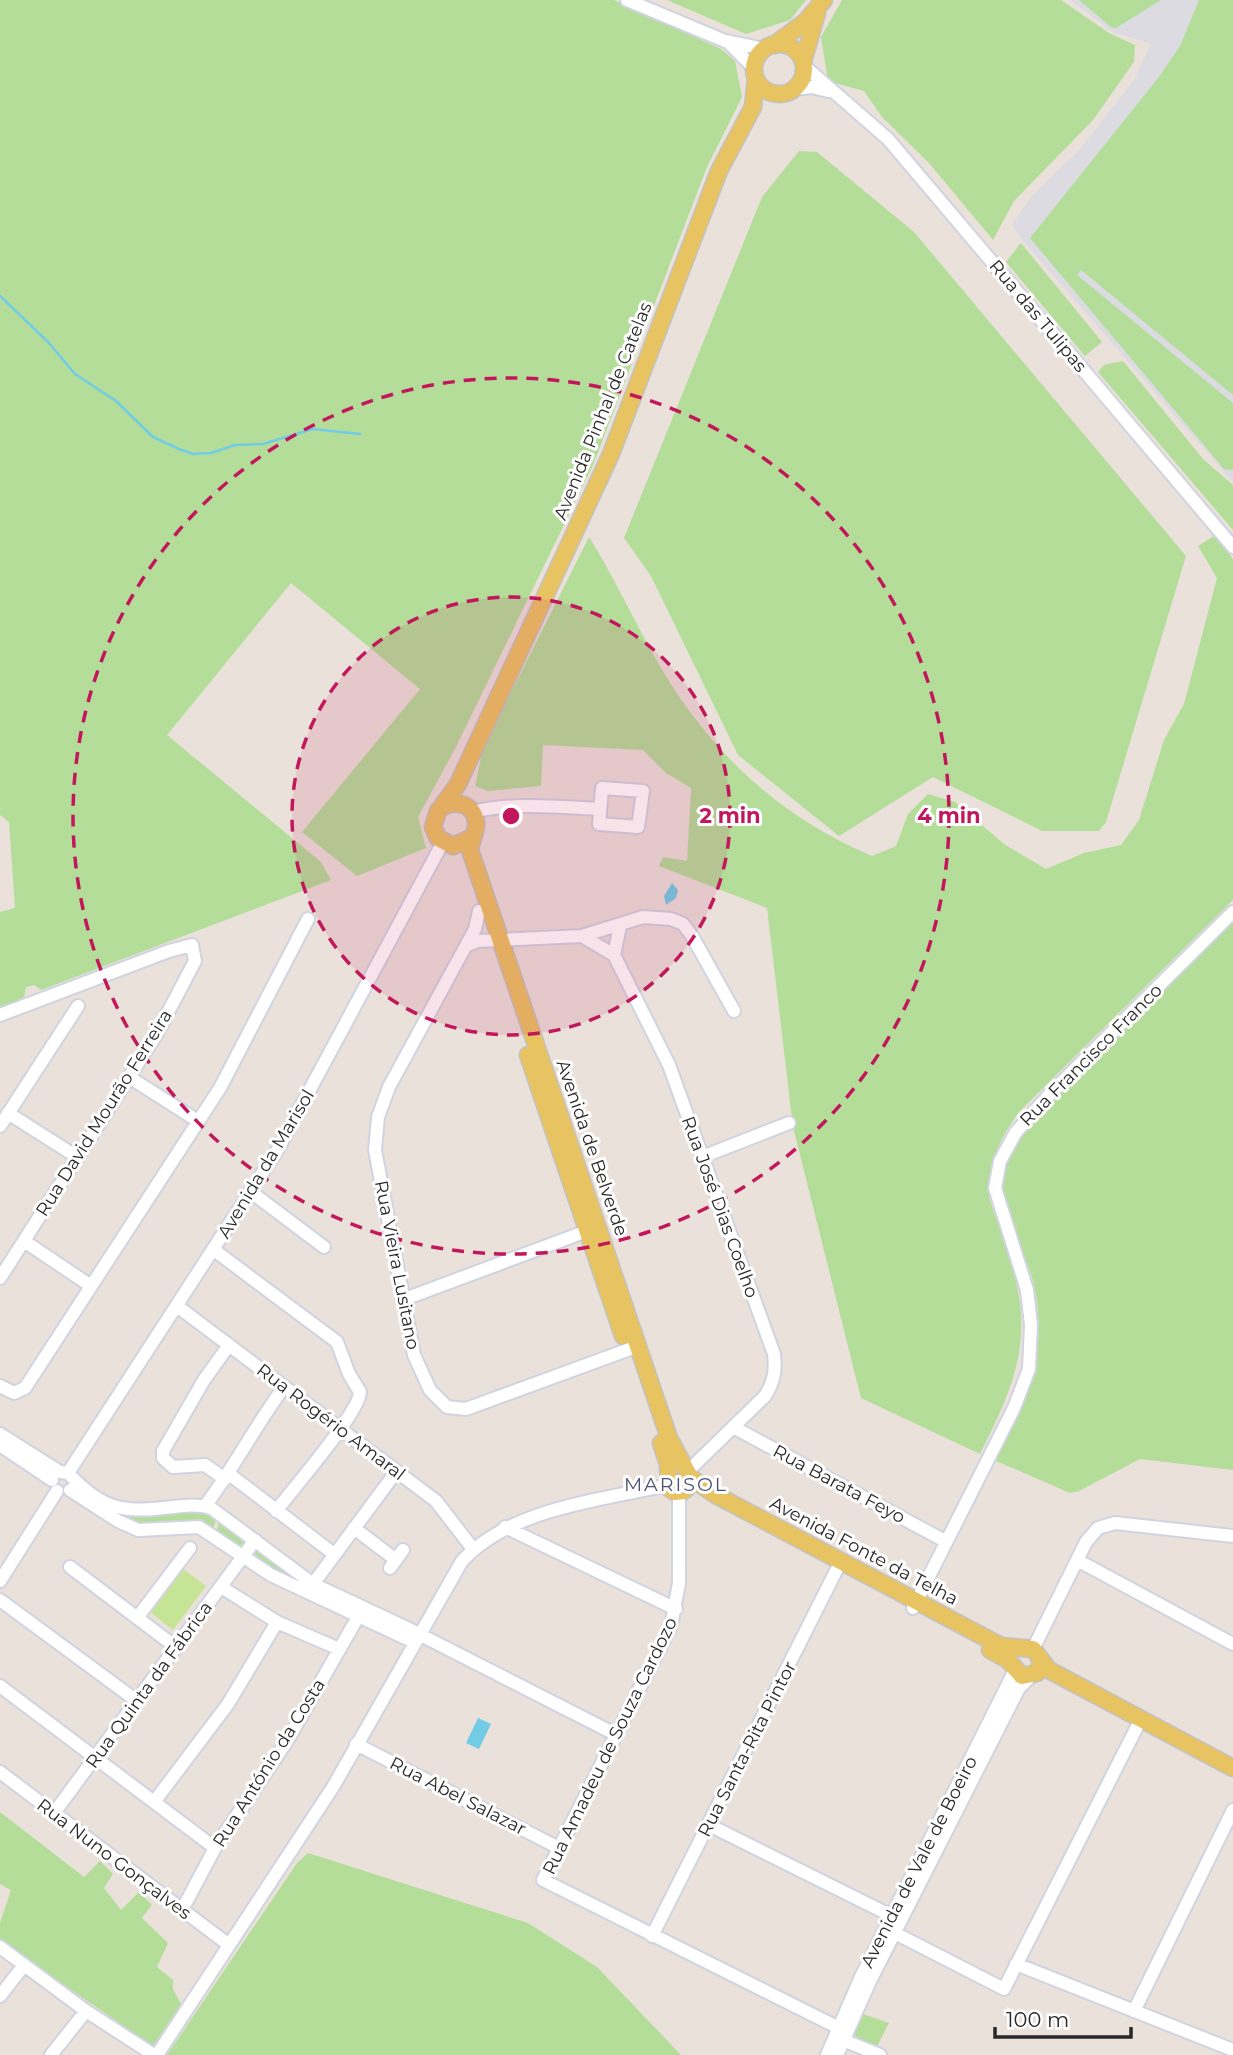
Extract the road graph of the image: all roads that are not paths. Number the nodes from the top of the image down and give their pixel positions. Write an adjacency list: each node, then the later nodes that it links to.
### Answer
1 (627, 0): 3 (street)
2 (822, 2): 4 (main road); 5 (main road)
3 (725, 41): 4 (street); 6 (street)
4 (769, 47): 5 (main road); 6 (main road)
5 (803, 64): 7 (main road); 9 (street, Rua das Tulipas)
6 (755, 74): 8 (main road); 10 (main road)
7 (794, 89): 8 (main road); 9 (street)
8 (776, 94): 10 (main road)
9 (835, 94): 11 (street, Rua das Tulipas)
10 (748, 121): 12 (main road, Avenida Pinhal de Catelas)
11 (1233, 547)
12 (471, 751): 13 (main road, Avenida Pinhal de Catelas); 15 (main road, Avenida de Belverde)
13 (442, 806): 15 (main road); 17 (main road, Avenida de Belverde)
14 (600, 809): 15 (street)
15 (471, 811): 16 (main road, Avenida de Belverde)
16 (471, 838): 17 (main road); 23 (main road, Avenida de Belverde)
17 (448, 844): 18 (main road, Avenida de Belverde); 36 (street, Avenida da Marisol)
18 (479, 911): 23 (main road, Avenida de Belverde); 24 (street, Rua Vieira Lusitano)
19 (1233, 912): 63 (street, Rua Francisco Franco)
20 (308, 919): 31 (street)
21 (620, 926): 22 (street); 25 (street); 27 (street)
22 (582, 936): 23 (street); 25 (street)
23 (495, 939): 24 (street); 37 (main road, Avenida de Belverde); 46 (main road, Avenida de Belverde)
24 (467, 945): 43 (street, Rua Vieira Lusitano)
25 (614, 955): 35 (street, Rua José Dias Coelho)
26 (78, 1006): 30 (street)
27 (734, 1011)
28 (0, 1015): 29 (street, Rua David Mourão Ferreira)
29 (130, 1077): 31 (street); 34 (street, Rua David Mourão Ferreira)
30 (8, 1113): 33 (street); 34 (street)
31 (198, 1121): 42 (street)
32 (789, 1123): 35 (street)
33 (0, 1126)
34 (77, 1157): 38 (street, Rua David Mourão Ferreira)
35 (702, 1157): 49 (street, Rua José Dias Coelho)
36 (251, 1192): 39 (street); 40 (street, Avenida da Marisol)
37 (587, 1231): 43 (street); 46 (main road, Avenida de Belverde)
38 (24, 1241): 41 (street, Rua David Mourão Ferreira); 42 (street)
39 (324, 1247)
40 (214, 1250): 44 (street, Avenida da Marisol); 50 (street)
41 (0, 1278)
42 (91, 1286): 47 (street)
43 (402, 1300): 46 (street, Rua Vieira Lusitano)
44 (177, 1307): 45 (street, Rua Rogério Amaral); 56 (street, Avenida da Marisol)
45 (229, 1345): 48 (street, Rua Rogério Amaral); 54 (street)
46 (633, 1348): 55 (main road, Avenida de Belverde)
47 (0, 1386)
48 (284, 1387): 50 (street, Rua Rogério Amaral); 54 (street)
49 (733, 1427): 55 (street, Rua José Dias Coelho); 63 (street, Rua Barata Feyo)
50 (339, 1429): 53 (street, Rua Rogério Amaral); 58 (street)
51 (0, 1433): 56 (street)
52 (0, 1445): 56 (street)
53 (396, 1472): 60 (street); 65 (street, Rua Rogério Amaral)
54 (227, 1477): 57 (street); 58 (street)
55 (680, 1480): 59 (street); 70 (main road, Avenida Fonte da Telha); 77 (street, Rua Amadeu de Souza Cardozo)
56 (63, 1481): 57 (street); 67 (street); 72 (street, Avenida da Marisol)
57 (205, 1506): 62 (street)
58 (276, 1511): 66 (street)
59 (505, 1527): 65 (street); 77 (street)
60 (354, 1528): 66 (street); 68 (street)
61 (1233, 1536): 69 (street, Avenida de Vale de Boeiro)
62 (256, 1541): 67 (street, Rua Quinta da Fábrica); 73 (street)
63 (945, 1542): 76 (street, Rua Francisco Franco)
64 (190, 1548): 79 (street)
65 (473, 1549): 81 (street)
66 (334, 1554): 73 (street)
67 (243, 1557): 74 (street, Rua Quinta da Fábrica); 78 (street)
68 (396, 1559)
69 (1077, 1560): 82 (street); 85 (street, Avenida de Vale de Boeiro)
70 (839, 1564): 76 (main road, Avenida Fonte da Telha); 99 (street, Rua Santa-Rita Pintor)
71 (70, 1567): 79 (street)
72 (0, 1581)
73 (313, 1584): 81 (street)
74 (222, 1587): 80 (street); 83 (street, Rua Quinta da Fábrica)
75 (0, 1600): 88 (street)
76 (914, 1604): 85 (main road, Avenida Fonte da Telha); 86 (main road, Avenida Fonte da Telha)
77 (676, 1609): 90 (street, Rua Amadeu de Souza Cardozo)
78 (358, 1617): 81 (street); 84 (street, Rua António da Costa)
79 (137, 1618): 83 (street)
80 (278, 1622): 84 (street); 96 (street)
81 (416, 1639): 90 (street); 91 (street)
82 (1233, 1644)
83 (177, 1648): 88 (street, Rua Quinta da Fábrica)
84 (339, 1649): 100 (street, Rua António da Costa)
85 (1032, 1662): 86 (main road, Avenida Fonte da Telha); 86 (main road); 89 (main road, Avenida Fonte da Telha); 103 (street, Avenida de Vale de Boeiro)
86 (1014, 1668): 103 (street, Avenida de Vale de Boeiro)
87 (0, 1686): 92 (street)
88 (137, 1701): 92 (street, Rua Quinta da Fábrica)
89 (1139, 1723): 93 (main road, Avenida Fonte da Telha); 95 (main road, Avenida Fonte da Telha); 108 (street)
90 (617, 1735): 101 (street, Rua Amadeu de Souza Cardozo)
91 (356, 1744): 101 (street, Rua Abel Salazar); 106 (street)
92 (96, 1757): 96 (street); 98 (street, Rua Quinta da Fábrica)
93 (1233, 1768)
94 (0, 1772): 98 (street, Rua Nuno Gonçalves)
95 (1233, 1777)
96 (154, 1802): 100 (street)
97 (1233, 1810): 112 (street)
98 (54, 1813): 102 (street, Rua Nuno Gonçalves)
99 (709, 1825): 103 (street); 105 (street, Rua Santa-Rita Pintor)
100 (215, 1848): 102 (street, Rua António da Costa)
101 (559, 1848): 105 (street, Rua Amadeu de Souza Cardozo)
102 (182, 1910): 106 (street, Rua Nuno Gonçalves)
103 (898, 1918): 104 (street, Avenida de Vale de Boeiro)
104 (891, 1931): 108 (street); 113 (street, Avenida de Vale de Boeiro)
105 (652, 1936): 113 (street, Rua Amadeu de Souza Cardozo)
106 (229, 1945): 116 (street)
107 (0, 1947): 109 (street)
108 (1016, 1964): 112 (street)
109 (24, 1965): 110 (street); 111 (street)
110 (0, 1996)
111 (86, 2011): 115 (street); 116 (street)
112 (1134, 2011): 114 (street)
113 (841, 2034): 117 (street, Avenida de Vale de Boeiro); 118 (street, Avenida de Vale de Boeiro); 119 (street, Rua Amadeu de Souza Cardozo)
114 (1233, 2050)
115 (51, 2055)
116 (155, 2055)
117 (827, 2055)
118 (837, 2055)
119 (880, 2055)

